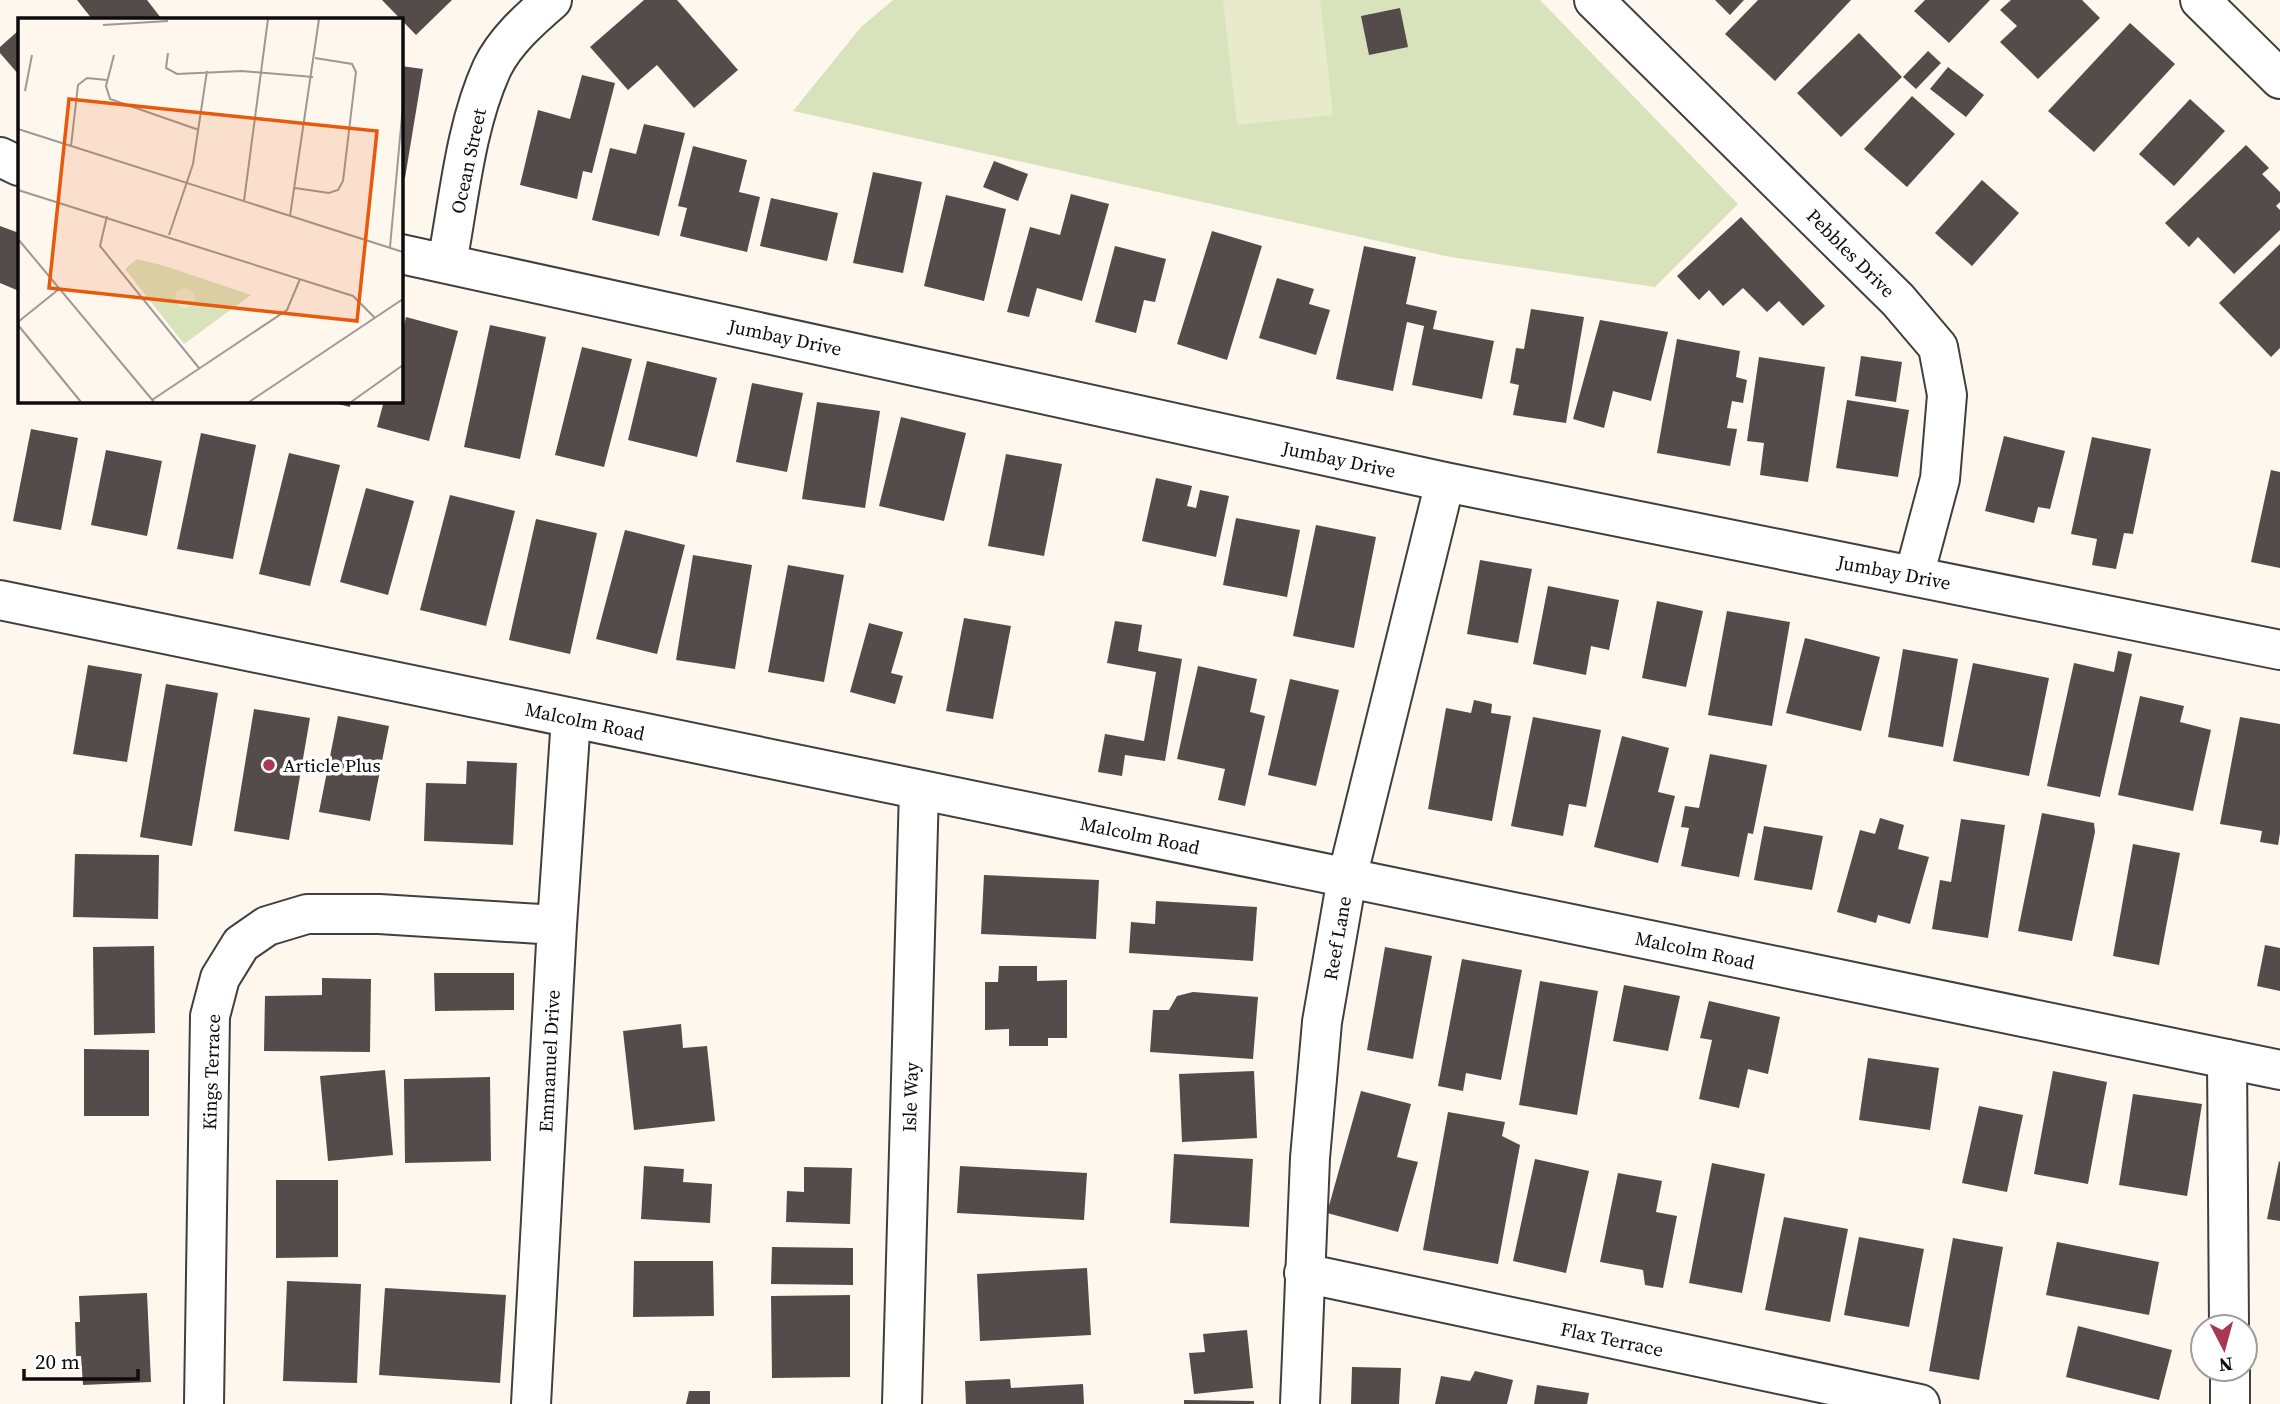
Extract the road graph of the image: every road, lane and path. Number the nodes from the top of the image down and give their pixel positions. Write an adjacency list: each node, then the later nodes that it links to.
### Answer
1 (552, 0): 8 (street, Ocean Street)
2 (1594, 0): 10 (street, Pebbles Drive)
3 (2207, 2): 4 (street)
4 (2280, 79)
5 (0, 156): 6 (street)
6 (18, 165)
7 (402, 254): 8 (street, Jumbay Drive)
8 (447, 263): 9 (street, Jumbay Drive)
9 (1446, 482): 10 (street, Jumbay Drive); 15 (street, Reef Lane)
10 (1914, 576): 12 (street, Jumbay Drive)
11 (0, 600): 13 (street, Malcolm Road)
12 (2280, 650)
13 (571, 718): 14 (street, Malcolm Road); 16 (street, Emmanuel Drive)
14 (919, 790): 15 (street, Malcolm Road); 24 (street, Isle Way)
15 (1347, 878): 17 (street, Malcolm Road); 19 (street, Reef Lane)
16 (557, 925): 22 (street, Kings Terrace); 23 (street, Emmanuel Drive)
17 (2227, 1059): 18 (street, Malcolm Road); 20 (street)
18 (2280, 1070)
19 (1304, 1273): 25 (street, Reef Lane); 26 (street, Flax Terrace)
20 (2229, 1313)
21 (2230, 1383): 27 (street)
22 (204, 1404)
23 (531, 1404)
24 (902, 1404)
25 (1300, 1404)
26 (1920, 1404)
27 (2230, 1404)

